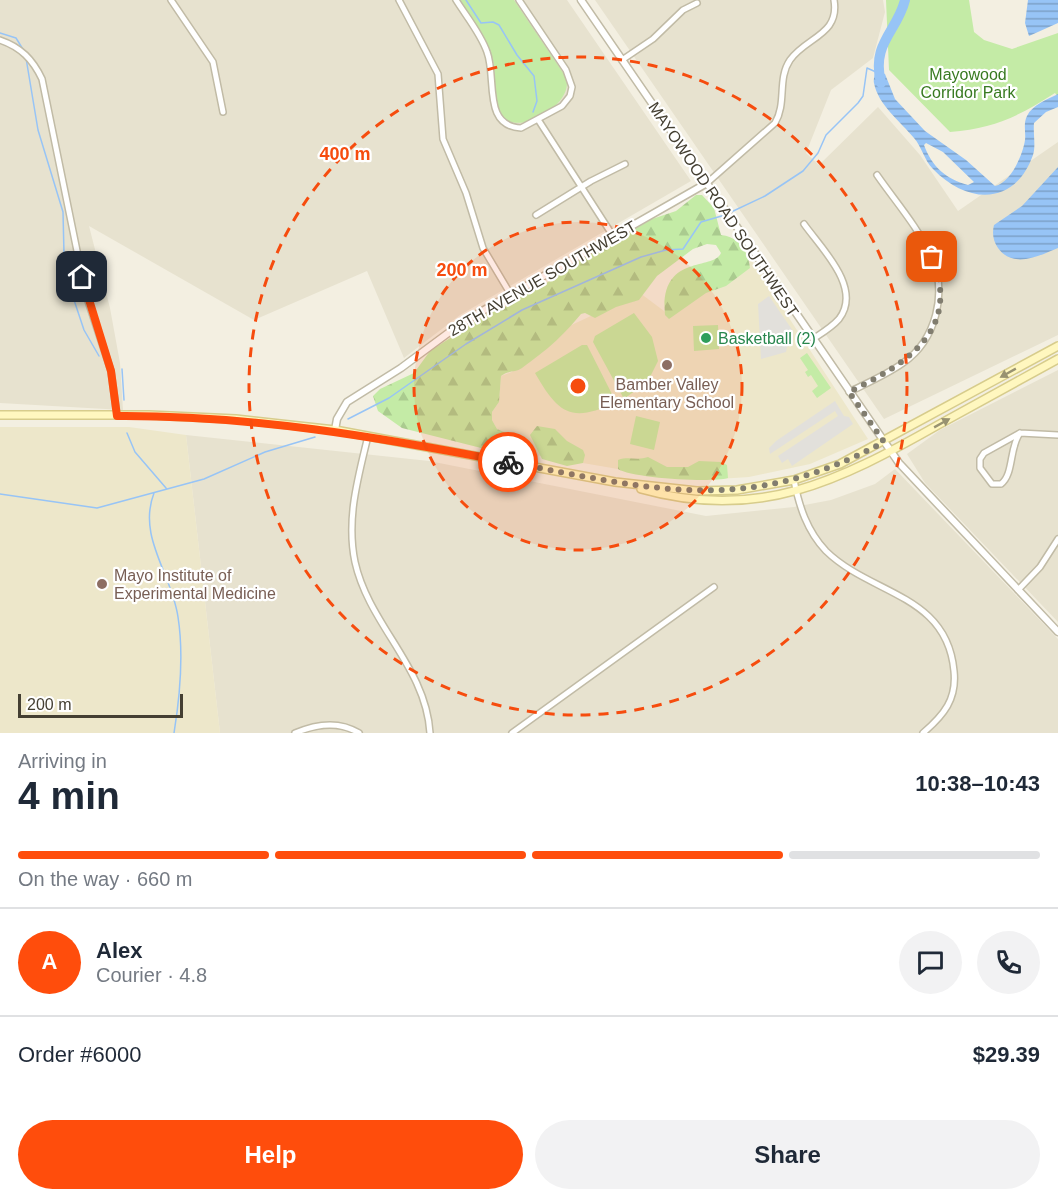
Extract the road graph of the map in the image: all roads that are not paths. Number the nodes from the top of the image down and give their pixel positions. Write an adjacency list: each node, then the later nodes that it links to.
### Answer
1 (171, 0): 10 (street)
2 (399, 0): 19 (street)
3 (456, 0): 11 (street)
4 (519, 0): 11 (street)
5 (581, 0): 9 (street, MAYOWOOD ROAD SOUTHWEST)
6 (834, 0): 14 (street)
7 (697, 3): 9 (street)
8 (0, 40): 25 (street)
9 (622, 60): 14 (street, MAYOWOOD ROAD SOUTHWEST)
10 (223, 112)
11 (539, 121): 15 (street)
12 (625, 164): 15 (street)
13 (877, 174): 23 (street)
14 (707, 183): 18 (street, 28TH AVENUE SOUTHWEST); 20 (street, MAYOWOOD ROAD SOUTHWEST)
15 (581, 187): 16 (street); 18 (street)
16 (536, 215)
17 (804, 224): 20 (street)
18 (613, 236): 19 (street, 28TH AVENUE SOUTHWEST)
19 (511, 295): 26 (street, 28TH AVENUE SOUTHWEST)
20 (813, 339): 23 (street, MAYOWOOD ROAD SOUTHWEST)
21 (1058, 346): 30 (main road, one-way to 30)
22 (1058, 359): 31 (main road, one-way to 22)
23 (849, 392): 30 (street, MAYOWOOD ROAD SOUTHWEST)
24 (0, 415): 25 (main road)
25 (117, 416): 26 (main road)
26 (335, 430): 29 (main road)
27 (1020, 433): 27 (street); 28 (street)
28 (1058, 435)
29 (368, 436): 33 (main road); 41 (street)
30 (884, 442): 31 (street, MAYOWOOD ROAD SOUTHWEST); 32 (main road)
31 (890, 452): 34 (main road); 37 (street, MAYOWOOD ROAD SOUTHWEST)
32 (794, 480): 33 (main road); 34 (street)
33 (615, 482): 34 (main road)
34 (796, 492): 43 (street)
35 (1058, 539): 37 (street)
36 (714, 587): 42 (street)
37 (1018, 590): 38 (street, MAYOWOOD ROAD SOUTHWEST)
38 (1058, 632)
39 (295, 733): 40 (street)
40 (359, 733)
41 (430, 733)
42 (513, 733)
43 (923, 733)

